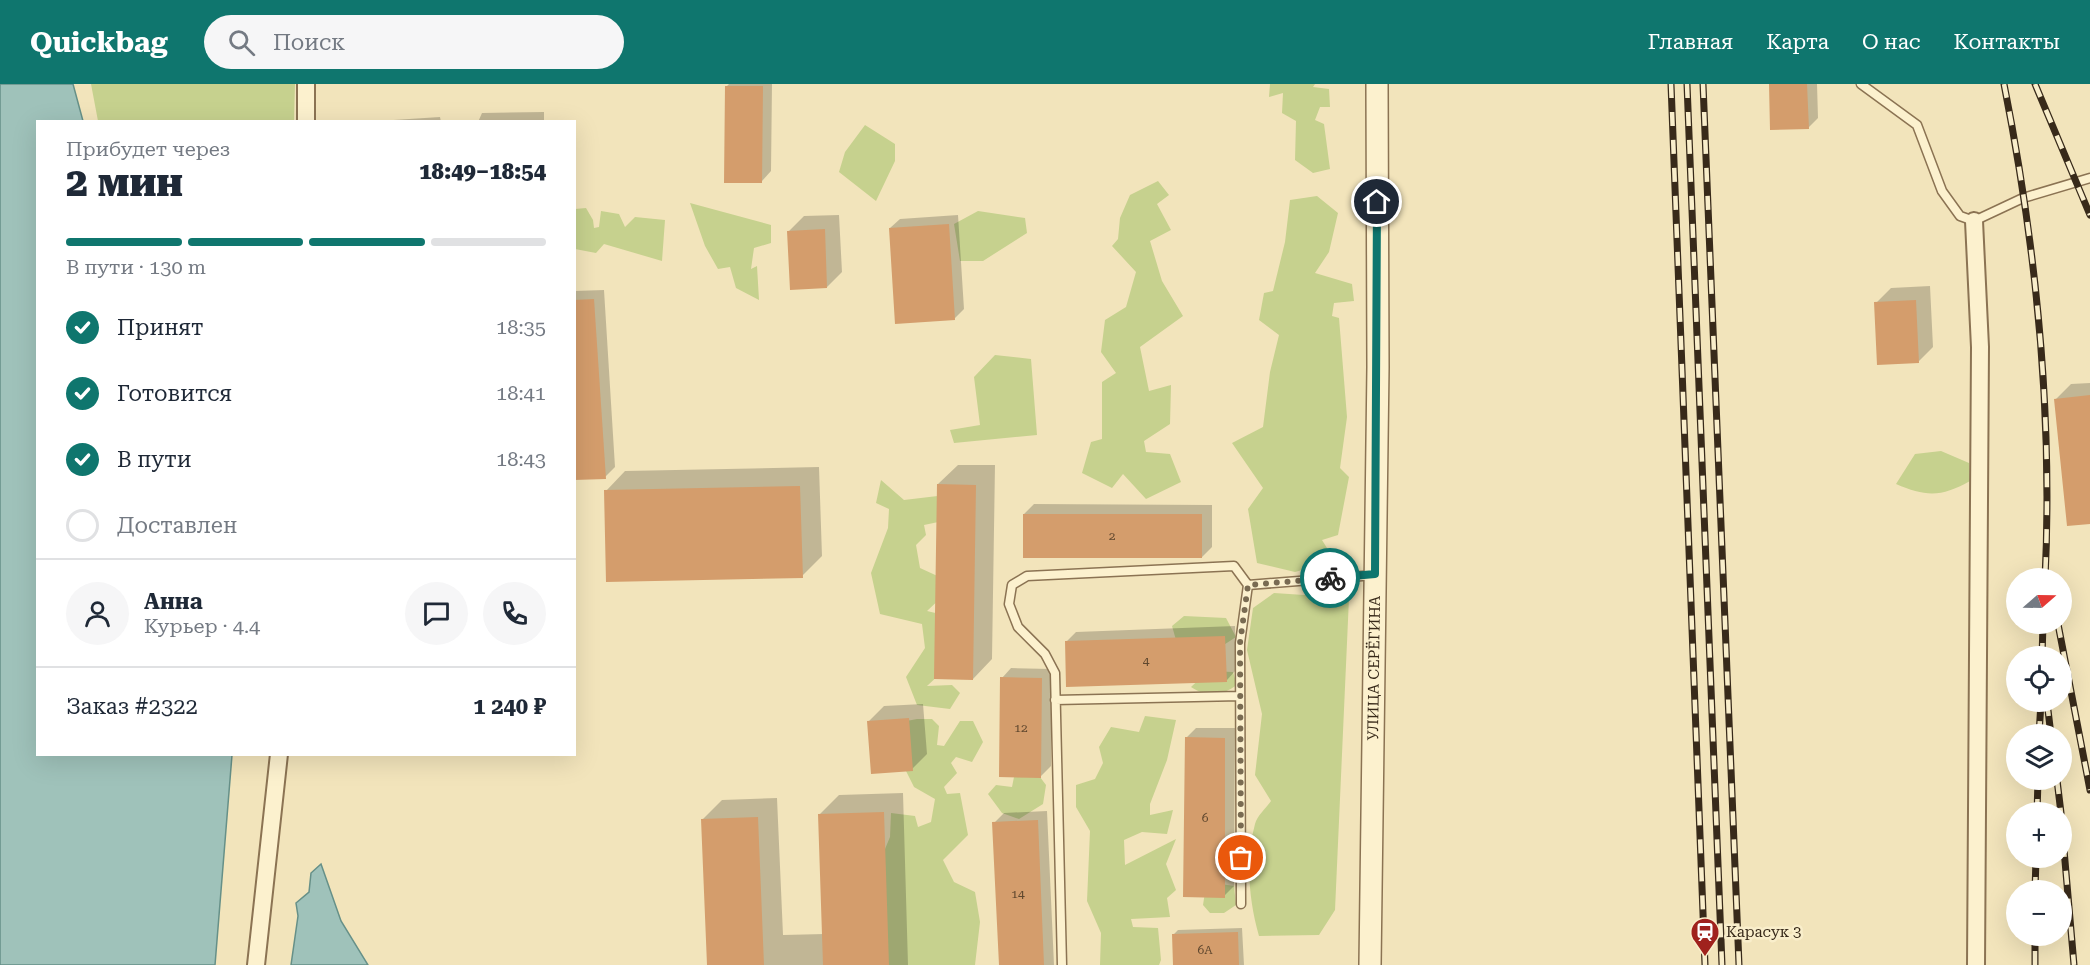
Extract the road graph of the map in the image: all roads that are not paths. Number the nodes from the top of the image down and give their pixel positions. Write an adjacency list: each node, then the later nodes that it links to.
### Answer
1 (306, 84): 4 (street)
2 (1377, 84): 7 (street, УЛИЦА СЕРЁГИНА)
3 (1861, 84): 6 (lane)
4 (306, 120)
5 (2090, 178): 6 (lane)
6 (1974, 221): 16 (street)
7 (1375, 574): 8 (lane); 15 (street, УЛИЦА СЕРЁГИНА)
8 (1248, 585): 9 (lane); 10 (lane)
9 (1240, 696): 10 (lane); 12 (lane)
10 (1055, 700): 14 (lane)
11 (279, 756): 13 (street)
12 (1241, 904)
13 (256, 965)
14 (1062, 965)
15 (1370, 965)
16 (1976, 965)

